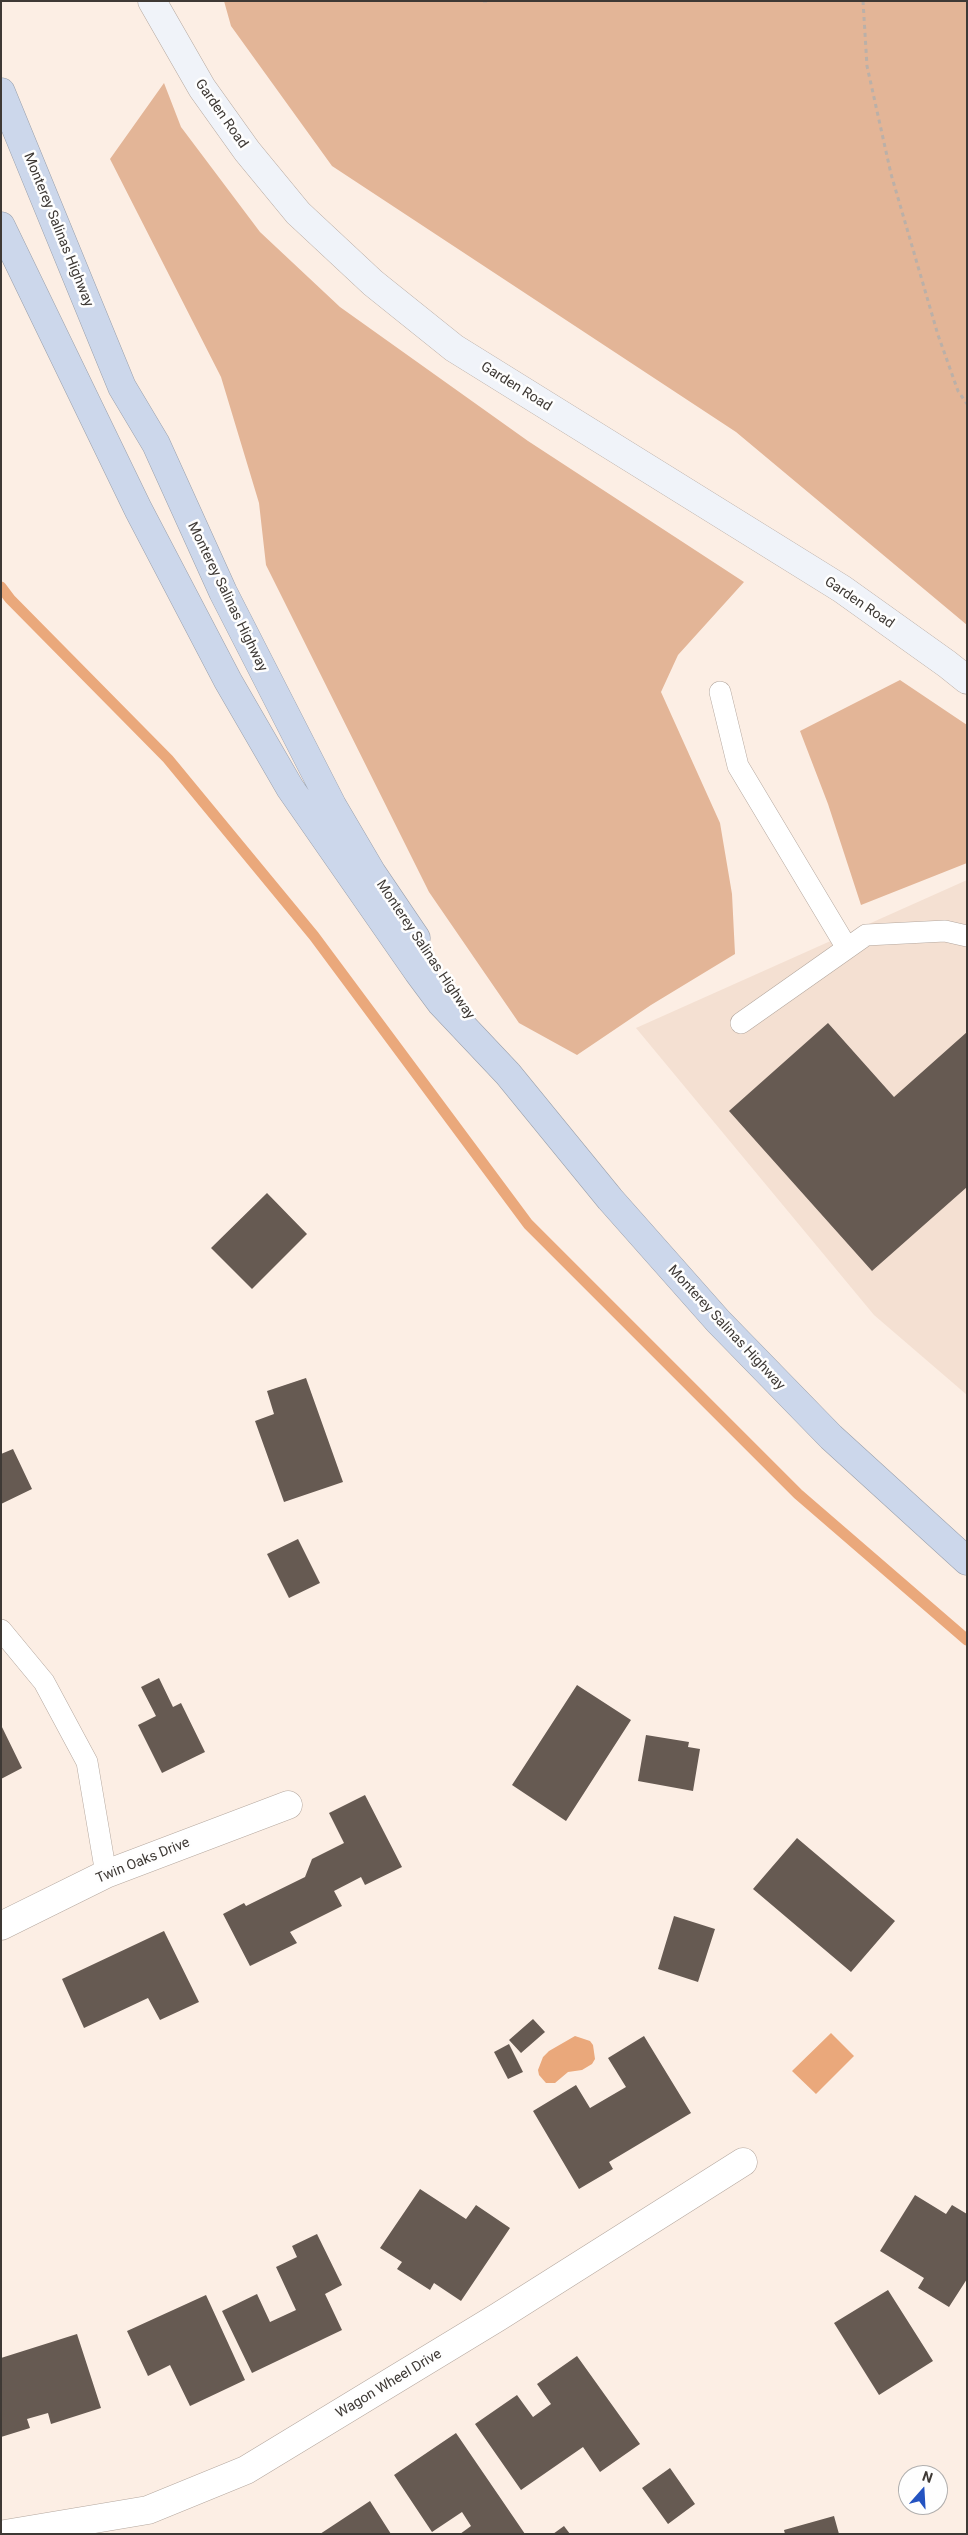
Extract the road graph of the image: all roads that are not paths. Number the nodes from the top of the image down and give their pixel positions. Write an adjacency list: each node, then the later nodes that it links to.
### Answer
1 (152, 1): 4 (street, Garden Road)
2 (1, 92): 9 (highway, Monterey Salinas Highway)
3 (1, 226): 9 (highway, Monterey Salinas Highway)
4 (967, 680)
5 (720, 692): 7 (lane)
6 (967, 936): 7 (lane)
7 (847, 948): 8 (lane)
8 (741, 1022)
9 (508, 1074): 10 (highway, Monterey Salinas Highway)
10 (967, 1561)
11 (1, 1630): 13 (lane)
12 (288, 1804): 13 (street, Twin Oaks Drive)
13 (106, 1874): 14 (street, Twin Oaks Drive)
14 (1, 1926)
15 (743, 2162): 16 (street, Wagon Wheel Drive)
16 (5, 2534)

